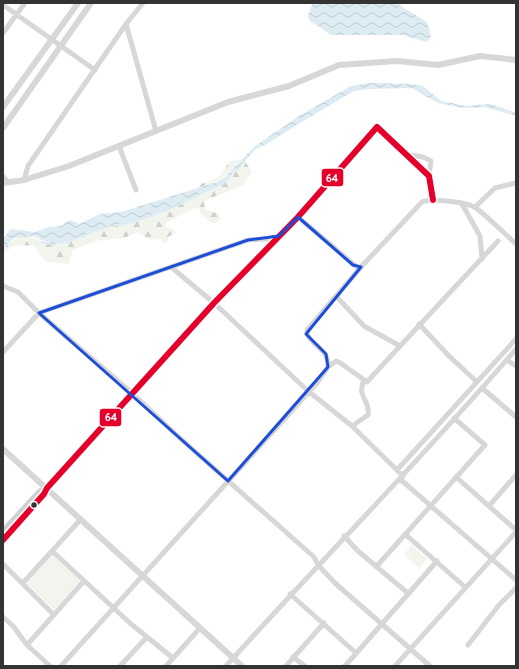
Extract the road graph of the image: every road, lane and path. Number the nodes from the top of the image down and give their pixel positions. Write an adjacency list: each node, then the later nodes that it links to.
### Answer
1 (25, 3): 6 (street)
2 (78, 3): 9 (street)
3 (91, 3): 10 (street)
4 (143, 3): 7 (street)
5 (3, 5): 6 (street)
6 (16, 15): 8 (street); 9 (street)
7 (126, 24): 12 (street); 15 (street)
8 (3, 33)
9 (51, 40): 10 (street); 13 (street)
10 (60, 46): 12 (street); 14 (street)
11 (516, 60): 15 (street)
12 (95, 70): 20 (street)
13 (3, 107)
14 (3, 128)
15 (156, 130): 16 (street)
16 (119, 146): 20 (street); 23 (street)
17 (404, 154): 19 (street); 19 (street); 27 (street)
18 (3, 176): 21 (street)
19 (429, 176): 24 (street)
20 (24, 180): 21 (street)
21 (5, 183)
22 (516, 183): 26 (street)
23 (136, 190)
24 (433, 200): 25 (street); 33 (street)
25 (462, 204): 26 (street); 31 (street)
26 (475, 207): 30 (street)
27 (298, 217): 28 (street); 33 (street)
28 (279, 236): 32 (street); 36 (street)
29 (498, 241): 31 (street)
30 (516, 244)
31 (482, 259): 38 (street)
32 (171, 267): 36 (street); 37 (street)
33 (361, 267): 35 (street)
34 (3, 286): 37 (street)
35 (336, 296): 40 (street); 45 (street)
36 (214, 303): 49 (street); 50 (street)
37 (39, 313): 42 (street); 50 (street)
38 (419, 324): 40 (street); 47 (street)
39 (516, 339): 47 (street)
40 (400, 346): 46 (street)
41 (516, 349): 43 (street)
42 (3, 352)
43 (507, 360): 44 (street); 48 (street)
44 (516, 366)
45 (328, 367): 46 (street); 49 (street)
46 (364, 380): 53 (street)
47 (477, 382): 55 (street)
48 (482, 388): 51 (street); 52 (street)
49 (308, 391): 53 (street); 59 (street)
50 (133, 394): 59 (street); 60 (street)
51 (516, 416)
52 (454, 418): 57 (street); 58 (street)
53 (352, 426): 55 (street)
54 (3, 449): 60 (street)
55 (396, 470): 57 (street)
56 (516, 474): 62 (street)
57 (402, 478): 61 (street); 67 (street)
58 (456, 478): 61 (street); 62 (street)
59 (228, 481): 73 (street); 75 (street)
60 (47, 488): 63 (street); 65 (main road); 68 (main road)
61 (431, 506): 66 (street); 70 (street)
62 (489, 506): 64 (street)
63 (80, 519): 69 (street); 75 (street)
64 (516, 531): 70 (street)
65 (3, 532)
66 (405, 534): 71 (street); 74 (street)
67 (344, 536): 73 (street); 74 (street)
68 (3, 540)
69 (52, 551): 77 (street); 78 (street)
70 (491, 560): 76 (street); 79 (street)
71 (437, 561): 79 (street); 82 (street)
72 (3, 564): 78 (street)
73 (318, 565): 81 (street); 87 (street)
74 (376, 566): 82 (street)
75 (142, 575): 83 (street); 88 (street)
76 (516, 580)
77 (84, 581): 83 (street); 84 (street)
78 (22, 583): 84 (street)
79 (465, 587): 92 (street)
80 (516, 588): 91 (street)
81 (290, 594): 86 (street); 96 (street)
82 (409, 594): 87 (street)
83 (113, 608): 89 (street); 98 (street)
84 (54, 614): 90 (street)
85 (3, 617): 90 (street)
86 (324, 623): 93 (street); 94 (street)
87 (382, 623): 92 (street); 93 (street)
88 (200, 628): 95 (street); 96 (street)
89 (147, 637): 95 (street); 99 (street)
90 (27, 645): 97 (street)
91 (468, 645)
92 (410, 650): 106 (street); 107 (street)
93 (356, 653): 105 (street)
94 (294, 657): 103 (street); 104 (street)
95 (173, 658): 100 (street)
96 (233, 658): 101 (street); 102 (street)
97 (50, 666)
98 (60, 666)
99 (120, 666)
100 (166, 666)
101 (226, 666)
102 (242, 666)
103 (286, 666)
104 (305, 666)
105 (345, 666)
106 (395, 666)
107 (430, 666)

